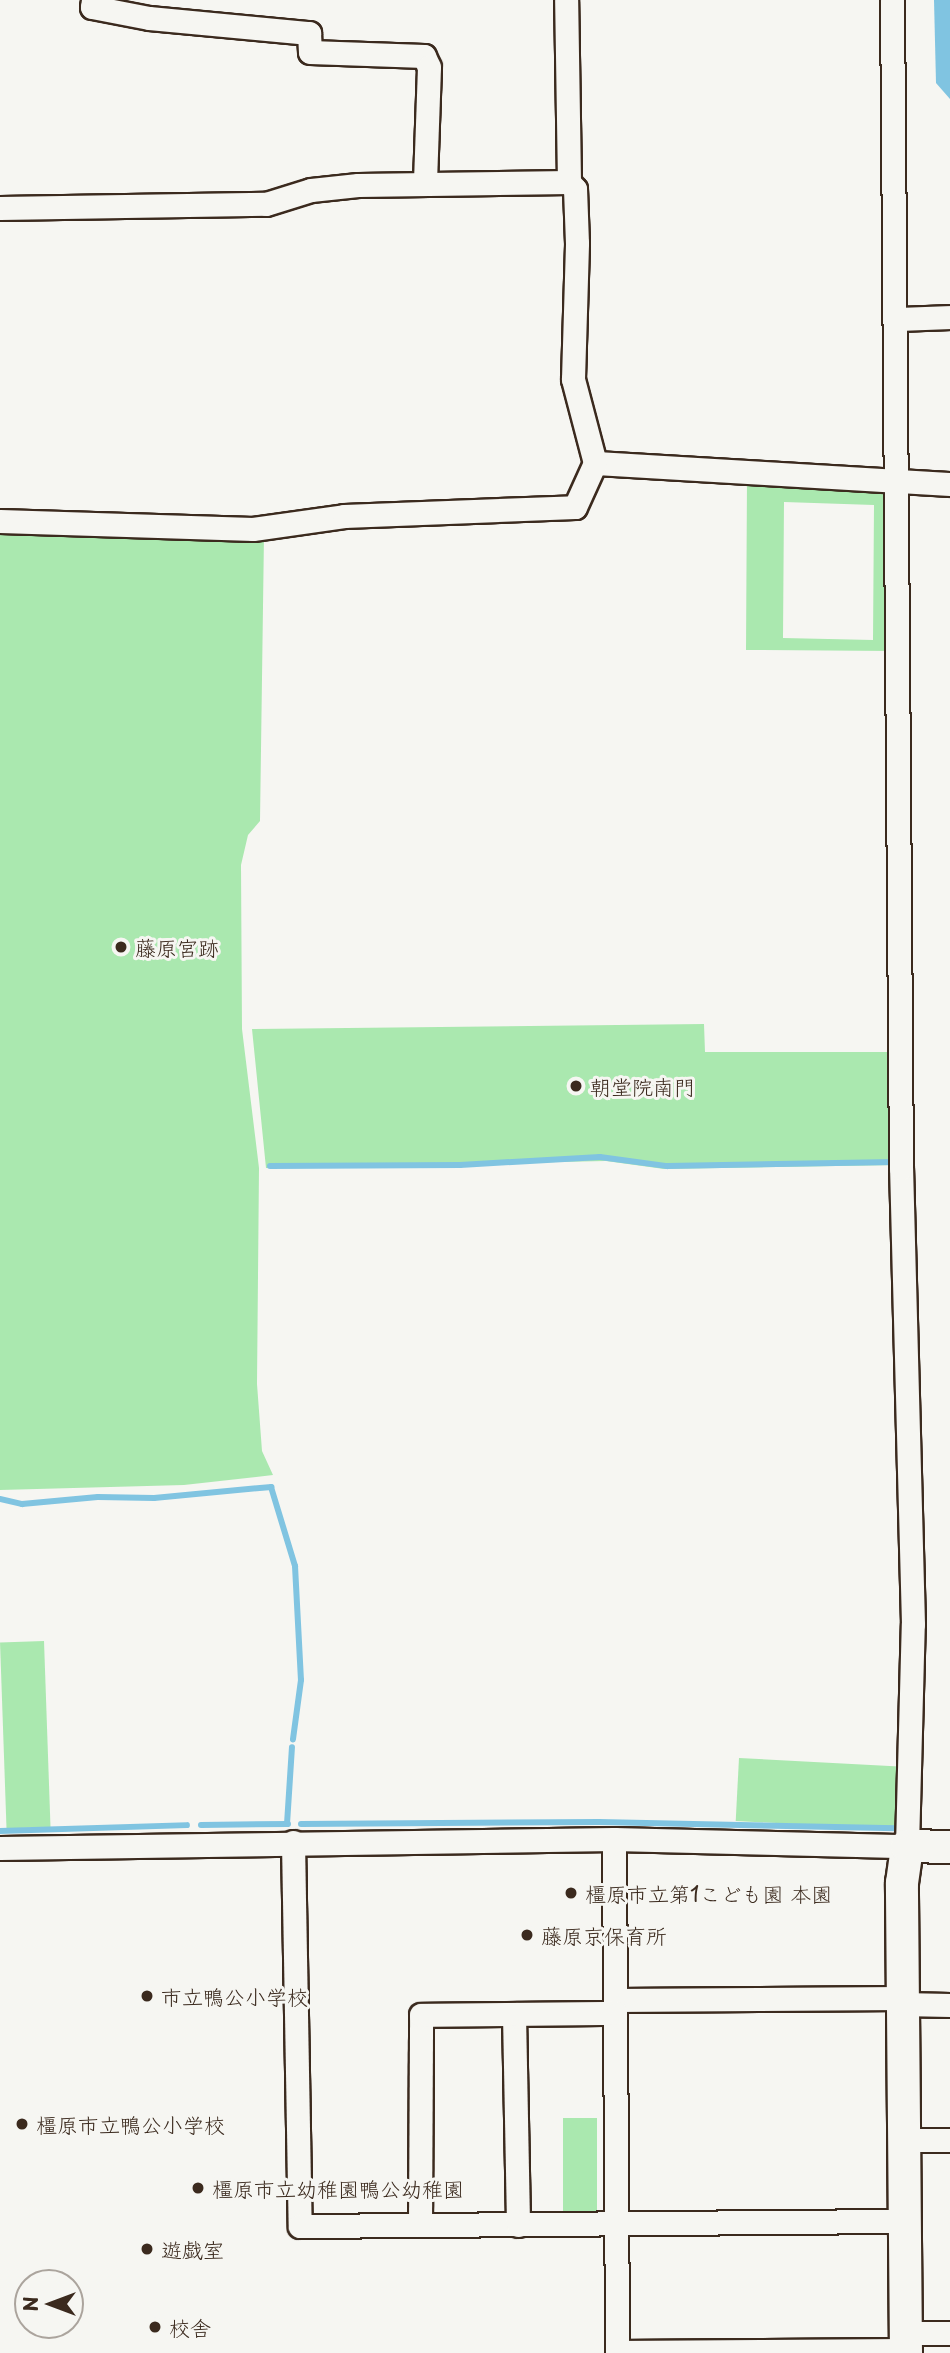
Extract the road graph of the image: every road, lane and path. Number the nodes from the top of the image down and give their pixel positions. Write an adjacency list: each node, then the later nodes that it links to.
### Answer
1 (93, 0): 4 (street)
2 (566, 0): 5 (street)
3 (892, 0): 8 (street)
4 (425, 181): 5 (street); 6 (street)
5 (569, 182): 9 (street)
6 (0, 208)
7 (950, 317): 8 (street)
8 (897, 319): 10 (street)
9 (595, 463): 10 (street); 12 (street)
10 (898, 483): 11 (street); 15 (street)
11 (950, 484)
12 (0, 521)
13 (614, 1839): 14 (street); 15 (street); 20 (street)
14 (293, 1842): 17 (street); 26 (street)
15 (907, 1846): 16 (street); 18 (street)
16 (950, 1847)
17 (0, 1848)
18 (902, 2001): 19 (street); 20 (street); 22 (street)
19 (950, 2005)
20 (615, 2007): 21 (street); 25 (street)
21 (514, 2014): 26 (street); 27 (street)
22 (902, 2140): 23 (street); 24 (street)
23 (950, 2140)
24 (903, 2221): 25 (street); 29 (street)
25 (617, 2224): 27 (street); 29 (street)
26 (420, 2225): 27 (street)
27 (518, 2225)
28 (950, 2333): 29 (street)
29 (906, 2346)

